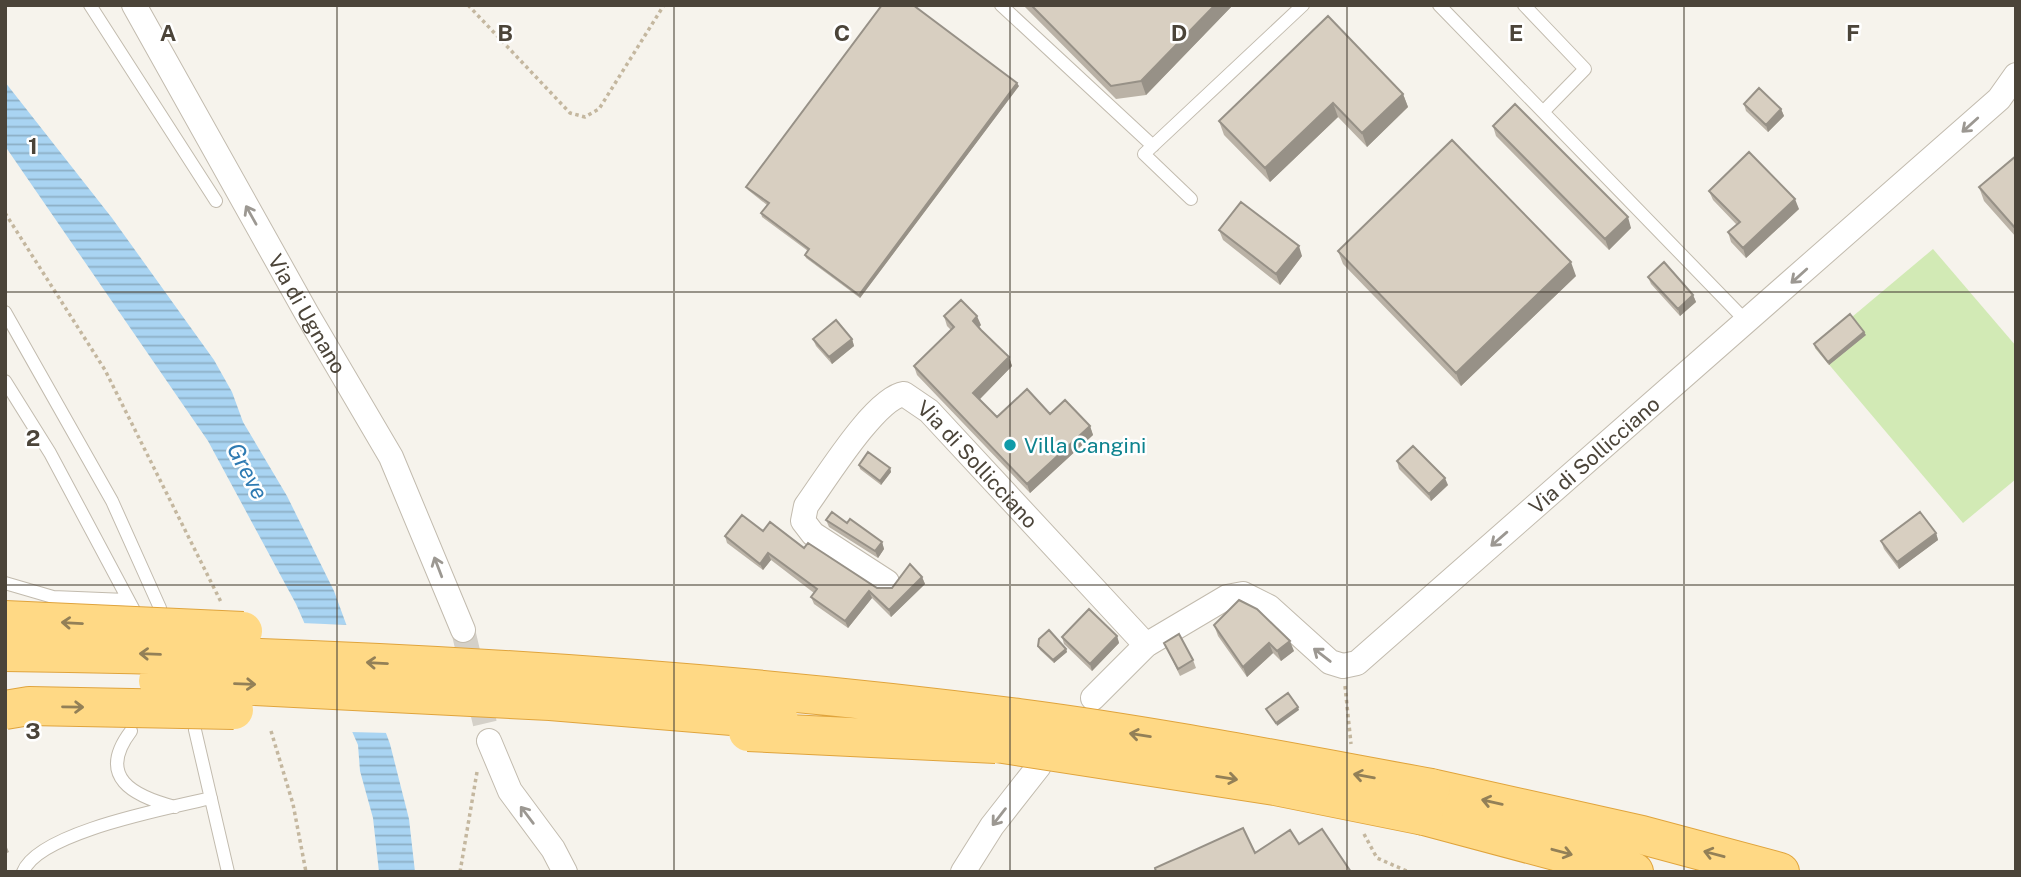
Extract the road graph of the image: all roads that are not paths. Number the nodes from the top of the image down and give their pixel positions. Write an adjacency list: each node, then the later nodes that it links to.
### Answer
1 (90, 5): 11 (lane)
2 (134, 5): 21 (street, Via di Ugnano, one-way to 2)
3 (1001, 5): 9 (lane)
4 (1303, 5): 9 (lane)
5 (1439, 5): 8 (lane)
6 (1524, 5): 8 (lane)
7 (2016, 75): 13 (street, Via di Sollicciano, one-way to 13)
8 (1542, 112): 13 (lane)
9 (1153, 146): 10 (lane)
10 (1191, 199)
11 (216, 201)
12 (5, 312): 18 (lane)
13 (1746, 322): 22 (street, Via di Sollicciano, one-way to 22)
14 (5, 381): 17 (lane)
15 (887, 582): 22 (street, Via di Sollicciano)
16 (5, 583): 17 (lane)
17 (126, 600): 19 (lane)
18 (160, 608)
19 (136, 614)
20 (5, 620): 30 (highway, one-way to 20, bridge)
21 (463, 630)
22 (1146, 645): 25 (street, Via di Sollicciano)
23 (5, 652): 30 (highway, one-way to 23, bridge)
24 (5, 678): 30 (highway, one-way to 30, bridge)
25 (1093, 698)
26 (5, 710): 30 (highway, one-way to 30, bridge)
27 (195, 730): 31 (lane)
28 (131, 731): 33 (lane)
29 (489, 741): 36 (street, one-way to 29)
30 (1023, 743): 32 (highway, bridge); 37 (street, one-way to 37)
31 (211, 797): 33 (lane); 35 (lane)
32 (1428, 802): 38 (highway, one-way to 38); 39 (highway, one-way to 32)
33 (175, 807): 34 (lane)
34 (23, 872)
35 (228, 872)
36 (565, 872)
37 (963, 872)
38 (1634, 872)
39 (1780, 872)

